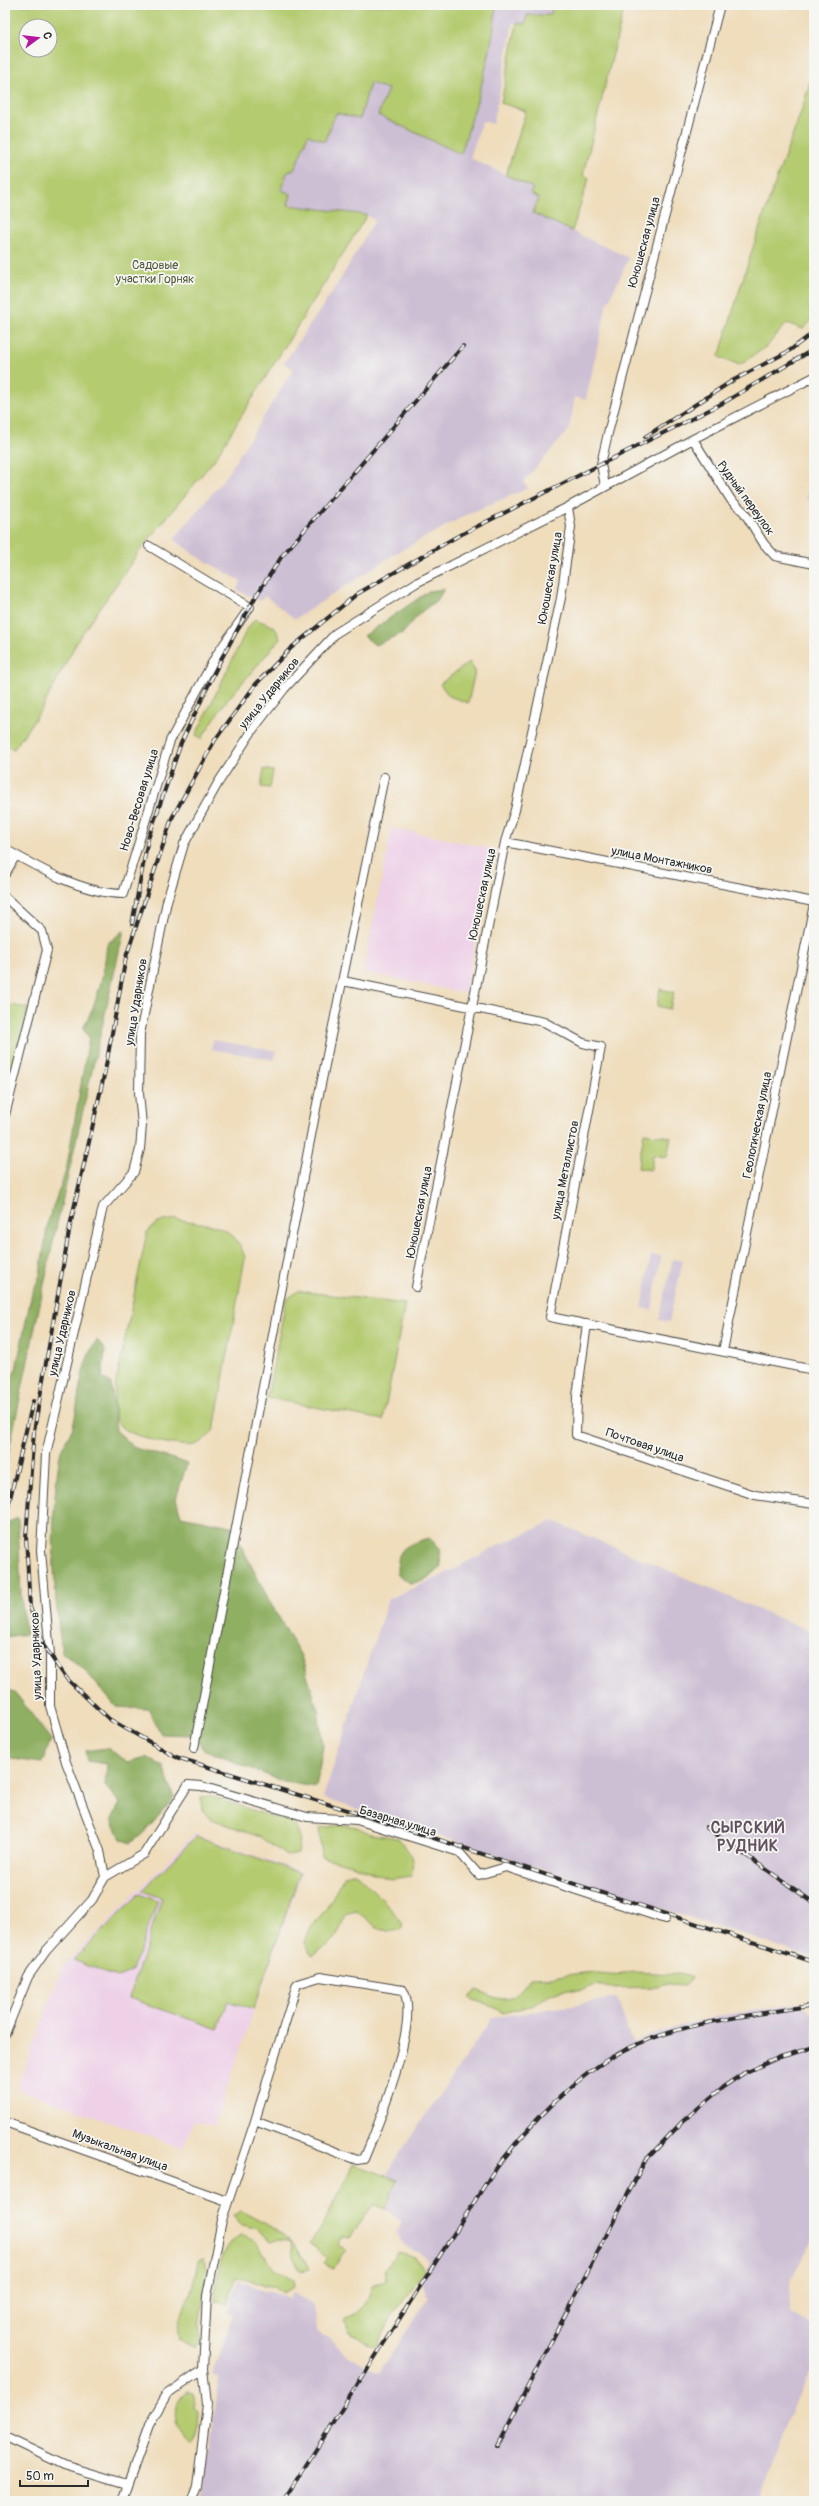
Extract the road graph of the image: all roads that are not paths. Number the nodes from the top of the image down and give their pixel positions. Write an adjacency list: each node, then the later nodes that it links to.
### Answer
1 (720, 5): 4 (street, Юношеская улица)
2 (814, 377): 3 (street, Юношеская улица)
3 (693, 439): 4 (street, Юношеская улица); 7 (street, Рудный переулок)
4 (605, 486): 5 (street, Юношеская улица)
5 (568, 507): 8 (street, Юношеская улица); 10 (street, Юношеская улица)
6 (150, 546): 12 (street, Ново-Весовая улица)
7 (814, 564)
8 (315, 656): 25 (street, улица Ударников)
9 (384, 777): 16 (street)
10 (505, 842): 15 (street, улица Монтажников); 17 (street, Юношеская улица)
11 (5, 850): 12 (street, Ново-Весовая улица)
12 (16, 856): 13 (street)
13 (5, 874)
14 (5, 897): 18 (street)
15 (814, 903): 21 (street, Геологическая улица)
16 (343, 981): 17 (street); 24 (street)
17 (472, 1007): 19 (street, Юношеская улица); 20 (street, улица Металлистов)
18 (5, 1115)
19 (416, 1287)
20 (587, 1324): 21 (street); 23 (street, Почтовая улица)
21 (723, 1351): 22 (street)
22 (814, 1370)
23 (814, 1504)
24 (194, 1748)
25 (105, 1877): 26 (street, Базарная улица); 27 (street)
26 (665, 1919)
27 (5, 2034)
28 (5, 2122): 30 (street, Музыкальная улица)
29 (255, 2122): 29 (street); 30 (street)
30 (228, 2201): 31 (street)
31 (203, 2369): 33 (street); 35 (street)
32 (5, 2437): 33 (street)
33 (127, 2484): 34 (street)
34 (122, 2501)
35 (192, 2501)

